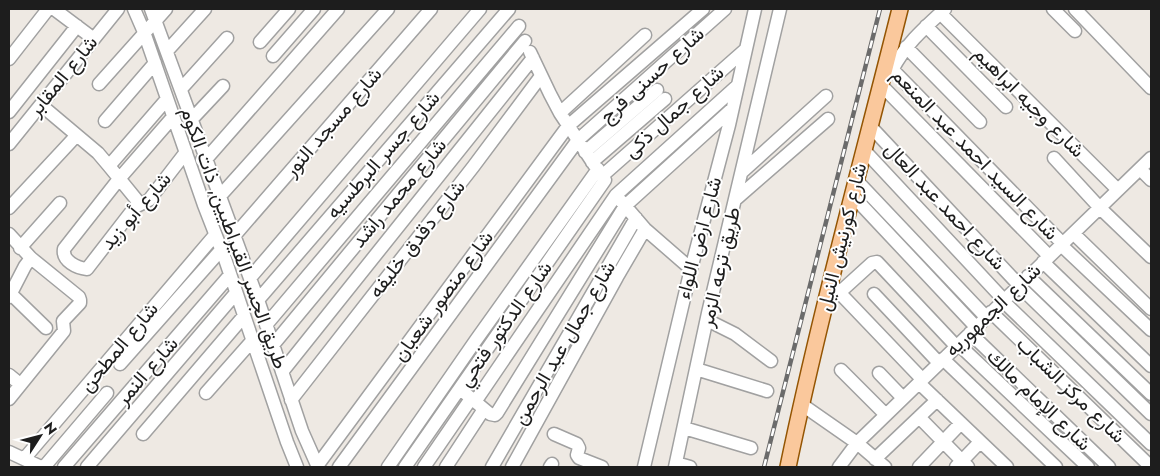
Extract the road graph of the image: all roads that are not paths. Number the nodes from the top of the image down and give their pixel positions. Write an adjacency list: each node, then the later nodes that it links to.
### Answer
1 (48, 9): 39 (street)
2 (118, 9): 31 (street, شارع المقابر)
3 (134, 9): 28 (street, طريق الجسر القيراطيين, ذات الكوم)
4 (166, 9): 23 (street)
5 (205, 9): 36 (street)
6 (289, 9): 33 (street)
7 (314, 9): 37 (street)
8 (338, 9): 71 (street)
9 (388, 9): 84 (street)
10 (431, 9): 97 (street, شارع مسجد النور)
11 (480, 9): 107 (street)
12 (510, 9): 25 (street); 113 (street, شارع جسر البرطسيه)
13 (703, 9): 64 (street, شارع منصور شعبان)
14 (725, 9): 43 (street, شارع حسنى فرج)
15 (755, 9): 35 (street, شارع ارض اللواء)
16 (780, 9): 78 (street, طريق ترعه الزمر)
17 (891, 9): 183 (main road, شارع كورنيش النيل)
18 (900, 9): 41 (main road, شارع كورنيش النيل)
19 (1054, 9): 27 (street)
20 (1075, 9): 48 (street)
21 (59, 10): 24 (street)
22 (943, 11): 26 (street); 82 (street, شارع وجيه ابراهيم)
23 (154, 14): 28 (street); 36 (street, طريق الجسر القيراطيين, ذات الكوم)
24 (77, 26): 31 (street); 56 (street)
25 (519, 26): 32 (street); 119 (street)
26 (926, 26): 34 (street); 54 (street)
27 (1075, 31)
28 (144, 32): 40 (street, طريق الجسر القيراطيين, ذات الكوم); 44 (street)
29 (645, 35): 58 (street)
30 (227, 38): 49 (street)
31 (94, 39): 53 (street, شارع المقابر)
32 (525, 41): 38 (street); 124 (street, شارع محمد راشد)
33 (260, 42)
34 (906, 47): 41 (street); 63 (street)
35 (746, 49): 46 (street, شارع ارض اللواء); 57 (street, شارع جمال ذكى)
36 (167, 51): 49 (street, طريق الجسر القيراطيين, ذات الكوم)
37 (273, 56)
38 (533, 58): 42 (street); 132 (street)
39 (9, 59)
40 (155, 63): 52 (street, طريق الجسر القيراطيين, ذات الكوم); 62 (street)
41 (889, 67): 47 (main road, شارع كورنيش النيل); 98 (street, شارع السيد احمد عبد المنعم)
42 (541, 76): 58 (street); 144 (street, شارع دقدق خليفه)
43 (647, 78): 50 (street); 67 (street, شارع حسنى فرج)
44 (99, 84)
45 (222, 86): 61 (street)
46 (737, 86): 55 (street, شارع ارض اللواء); 83 (street)
47 (882, 86): 65 (main road, شارع كورنيش النيل); 104 (street)
48 (1151, 88)
49 (182, 89): 61 (street, طريق الجسر القيراطيين, ذات الكوم)
50 (661, 95): 57 (street); 76 (street)
51 (826, 96): 78 (street)
52 (167, 99): 59 (street, طريق الجسر القيراطيين, ذات الكوم); 74 (street)
53 (40, 105): 66 (street); 68 (street, شارع المقابر)
54 (1006, 107)
55 (732, 109): 89 (street); 105 (street, شارع ارض اللواء)
56 (9, 112)
57 (675, 112): 76 (street, شارع جمال ذكى)
58 (560, 113): 64 (street)
59 (173, 117): 70 (street, طريق الجسر القيراطيين, ذات الكوم); 79 (street)
60 (828, 118): 85 (street)
61 (192, 119): 71 (street, طريق الجسر القيراطيين, ذات الكوم)
62 (105, 121)
63 (980, 122)
64 (568, 126): 67 (street); 167 (street, شارع منصور شعبان)
65 (871, 127): 69 (main road, شارع كورنيش النيل); 108 (street, شارع احمد عبد العال)
66 (76, 136): 74 (street); 90 (street)
67 (578, 140): 76 (street); 173 (street, شارع حسنى فرج)
68 (9, 144)
69 (864, 150): 81 (main road, شارع كورنيش النيل); 114 (street)
70 (186, 152): 75 (street, طريق الجسر القيراطيين, ذات الكوم); 87 (street, شارع أبو زيد)
71 (206, 158): 75 (street); 84 (street, طريق الجسر القيراطيين, ذات الكوم)
72 (1054, 158): 91 (street)
73 (1151, 158): 77 (street, شارع الجمهوريه)
74 (109, 166): 79 (street)
75 (191, 166): 88 (street, طريق الجسر القيراطيين, ذات الكوم)
76 (597, 168): 83 (street); 137 (street, شارع الدكتور فتحي); 174 (street)
77 (1140, 169): 80 (street); 82 (street, شارع الجمهوريه)
78 (742, 172): 85 (street, طريق ترعه الزمر)
79 (119, 180): 87 (street); 87 (street, شارع أبو زيد)
80 (1151, 180)
81 (855, 188): 109 (main road, شارع كورنيش النيل); 116 (street, شارع مركز الشباب); 121 (street, شارع الإمام مالك)
82 (1118, 190): 91 (street, شارع الجمهوريه)
83 (616, 195): 89 (street); 145 (street)
84 (220, 196): 88 (street); 97 (street, طريق الجسر القيراطيين, ذات الكوم)
85 (736, 199): 118 (street, طريق ترعه الزمر)
86 (60, 203): 99 (street)
87 (140, 204)
88 (204, 205): 96 (street, طريق الجسر القيراطيين, ذات الكوم)
89 (625, 206): 92 (street); 148 (street)
90 (9, 208)
91 (1100, 208): 95 (street, شارع الجمهوريه); 102 (street)
92 (636, 218): 93 (street); 178 (street, شارع جمال عبد الرحمن)
93 (645, 228): 105 (street); 179 (street)
94 (9, 234): 99 (street)
95 (1074, 234): 98 (street, شارع الجمهوريه); 115 (street)
96 (215, 235): 101 (street, طريق الجسر القيراطيين, ذات الكوم); 163 (street, شارع المطحن)
97 (234, 236): 100 (street, طريق الجسر القيراطيين, ذات الكوم)
98 (1062, 244): 104 (street, شارع الجمهوريه); 122 (street, شارع السيد احمد عبد المنعم)
99 (20, 248): 103 (street)
100 (240, 250): 101 (street); 107 (street, طريق الجسر القيراطيين, ذات الكوم)
101 (223, 255): 106 (street, طريق الجسر القيراطيين, ذات الكوم); 128 (street)
102 (1151, 257)
103 (31, 258): 112 (street); 136 (street)
104 (1046, 259): 108 (street, شارع الجمهوريه); 129 (street)
105 (691, 269): 181 (street, شارع ارض اللواء)
106 (230, 276): 110 (street, طريق الجسر القيراطيين, ذات الكوم); 170 (street, شارع النمر)
107 (250, 278): 113 (street, طريق الجسر القيراطيين, ذات الكوم)
108 (1022, 282): 114 (street, شارع الجمهوريه); 141 (street); 149 (street)
109 (835, 288): 125 (street); 135 (street); 147 (main road, شارع كورنيش النيل)
110 (236, 294): 117 (street, طريق الجسر القيراطيين, ذات الكوم); 171 (street)
111 (874, 294): 127 (street)
112 (10, 296): 120 (street)
113 (258, 300): 119 (street, طريق الجسر القيراطيين, ذات الكوم)
114 (1003, 300): 116 (street, شارع الجمهوريه); 161 (street)
115 (1151, 309)
116 (989, 315): 121 (street, شارع الجمهوريه); 192 (street, شارع مركز الشباب)
117 (244, 316): 123 (street, طريق الجسر القيراطيين, ذات الكوم); 155 (street)
118 (707, 320): 126 (street); 130 (street, طريق ترعه الزمر)
119 (266, 325): 124 (street, طريق الجسر القيراطيين, ذات الكوم)
120 (46, 328)
121 (973, 330): 125 (street, شارع الجمهوريه); 191 (street, شارع الإمام مالك)
122 (1151, 330)
123 (252, 341): 140 (street); 157 (street, طريق الجسر القيراطيين, ذات الكوم)
124 (273, 345): 132 (street, طريق الجسر القيراطيين, ذات الكوم)
125 (957, 345): 127 (street, شارع الجمهوريه); 190 (street)
126 (771, 361)
127 (941, 361): 135 (street, شارع الجمهوريه); 189 (street)
128 (120, 364)
129 (1151, 366)
130 (696, 369): 138 (street); 153 (street, طريق ترعه الزمر)
131 (841, 370): 150 (street)
132 (282, 372): 144 (street, طريق الجسر القيراطيين, ذات الكوم)
133 (879, 373): 142 (street)
134 (9, 375): 136 (street)
135 (920, 381): 142 (street, شارع الجمهوريه); 146 (street)
136 (20, 384): 143 (street)
137 (460, 389): 145 (street); 175 (street, شارع الدكتور فتحي)
138 (767, 391)
139 (107, 393): 169 (street)
140 (206, 393)
141 (1151, 394)
142 (903, 398): 150 (street, شارع الجمهوريه)
143 (9, 399)
144 (291, 400): 154 (street, طريق الجسر القيراطيين, ذات الكوم)
145 (473, 400): 148 (street); 176 (street)
146 (937, 400): 151 (street); 152 (street)
147 (801, 404): 160 (street); 184 (main road, شارع كورنيش النيل)
148 (484, 409): 177 (street)
149 (1151, 414)
150 (886, 415): 160 (street, شارع الجمهوريه)
151 (919, 417): 158 (street); 164 (street)
152 (961, 423): 158 (street); 159 (street)
153 (684, 428): 162 (street); 165 (street, طريق ترعه الزمر)
154 (302, 432): 157 (street); 167 (street, طريق الجسر القيراطيين, ذات الكوم)
155 (143, 434)
156 (554, 434): 180 (street)
157 (287, 442): 172 (street, طريق الجسر القيراطيين, ذات الكوم)
158 (943, 442): 166 (street); 187 (street)
159 (980, 442): 166 (street); 188 (street)
160 (857, 443): 164 (street); 185 (street, شارع الجمهوريه)
161 (1151, 444)
162 (751, 448)
163 (17, 456): 168 (street, شارع المطحن); 169 (street)
164 (871, 461): 186 (street)
165 (675, 465): 182 (street)
166 (962, 465)
167 (317, 466)
168 (9, 467)
169 (42, 467)
170 (64, 467)
171 (87, 467)
172 (297, 467)
173 (339, 467)
174 (388, 467)
175 (405, 467)
176 (424, 467)
177 (446, 467)
178 (492, 467)
179 (512, 467)
180 (602, 467)
181 (644, 467)
182 (690, 467)
183 (780, 467)
184 (788, 467)
185 (839, 467)
186 (885, 467)
187 (919, 467)
188 (1007, 467)
189 (1056, 467)
190 (1088, 467)
191 (1109, 467)
192 (1151, 467)

